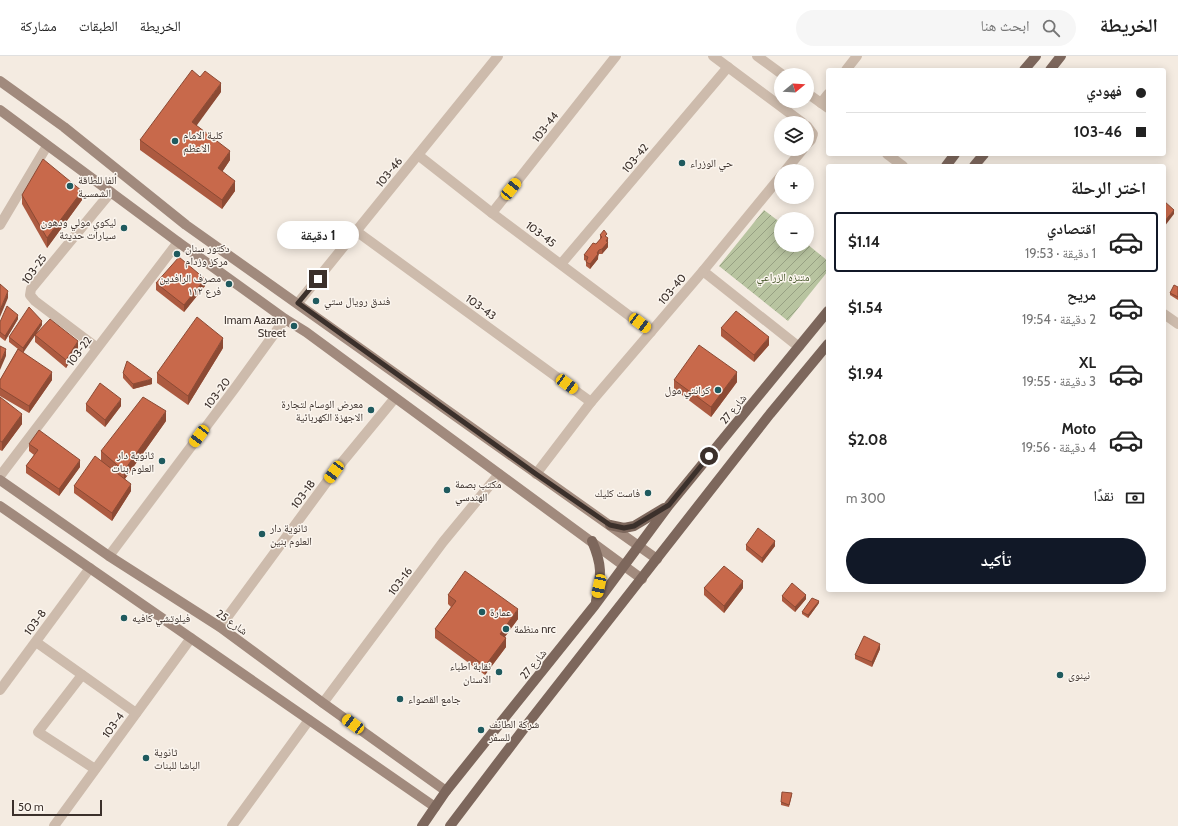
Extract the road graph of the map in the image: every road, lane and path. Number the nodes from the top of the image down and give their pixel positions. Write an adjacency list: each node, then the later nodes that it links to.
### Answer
1 (498, 56): 19 (street, 103-46)
2 (616, 56): 30 (street, 103-44)
3 (713, 56): 8 (street)
4 (757, 56): 9 (street)
5 (857, 56): 10 (street)
6 (1036, 56): 11 (main road)
7 (1061, 56): 12 (main road)
8 (728, 67): 17 (street); 34 (street, 103-42)
9 (774, 68)
10 (848, 68)
11 (1026, 68)
12 (1052, 68)
13 (0, 81): 36 (main road)
14 (814, 98): 15 (street)
15 (824, 106)
16 (0, 110): 18 (main road)
17 (793, 116)
18 (47, 146): 29 (main road); 31 (street)
19 (418, 155): 30 (street, 103-45); 32 (street, 103-46)
20 (797, 156): 24 (street)
21 (890, 156): 25 (street)
22 (954, 156): 26 (main road)
23 (982, 156): 27 (main road)
24 (791, 164)
25 (900, 164)
26 (948, 164)
27 (976, 164)
28 (774, 185): 35 (street, 103-40)
29 (111, 192): 33 (main road); 43 (street, 103-25)
30 (492, 213): 34 (street, 103-45)
31 (0, 225)
32 (356, 231): 36 (street, 103-46); 46 (street, 103-43)
33 (178, 242): 39 (main road); 43 (street, 103-22)
34 (561, 264): 41 (street, 103-45)
35 (703, 271): 41 (street, 103-40); 44 (street)
36 (298, 303): 48 (main road)
37 (826, 313): 44 (main road, شارع 27)
38 (1166, 315): 40 (street)
39 (285, 319): 45 (main road); 56 (street, 103-20)
40 (1178, 324)
41 (651, 332): 46 (street, 103-40)
42 (826, 346): 57 (main road)
43 (96, 347): 49 (street, 103-22)
44 (799, 347): 51 (main road, شارع 27)
45 (394, 398): 47 (main road); 62 (street, 103-18)
46 (592, 402): 48 (street, 103-40)
47 (499, 474): 54 (main road); 67 (street, 103-16)
48 (536, 474): 53 (main road)
49 (0, 476)
50 (0, 480): 56 (main road, شارع 25)
51 (669, 505): 53 (main road); 55 (main road, شارع 27)
52 (0, 506): 59 (main road)
53 (610, 525): 55 (main road)
54 (592, 541): 58 (main road); 61 (main road)
55 (638, 546): 57 (main road); 58 (main road, شارع 27)
56 (109, 556): 62 (main road, شارع 25)
57 (657, 559): 60 (main road)
58 (624, 565): 60 (main road); 61 (main road, شارع 27)
59 (90, 568): 63 (main road); 64 (street, 103-8)
60 (642, 579): 76 (main road)
61 (595, 605): 71 (main road, شارع 27)
62 (220, 627): 67 (main road, شارع 25)
63 (191, 638): 68 (street, 103-4); 69 (main road)
64 (36, 642): 65 (street); 66 (street, 103-8)
65 (82, 675): 68 (street); 70 (street)
66 (0, 690)
67 (323, 703): 71 (main road, شارع 25)
68 (136, 713): 70 (street, 103-4)
69 (310, 720): 72 (main road); 74 (street)
70 (95, 770): 73 (street, 103-4)
71 (446, 791): 72 (main road, شارع 27)
72 (435, 807): 75 (main road, شارع 27)
73 (54, 826)
74 (232, 826)
75 (422, 826)
76 (450, 826)

